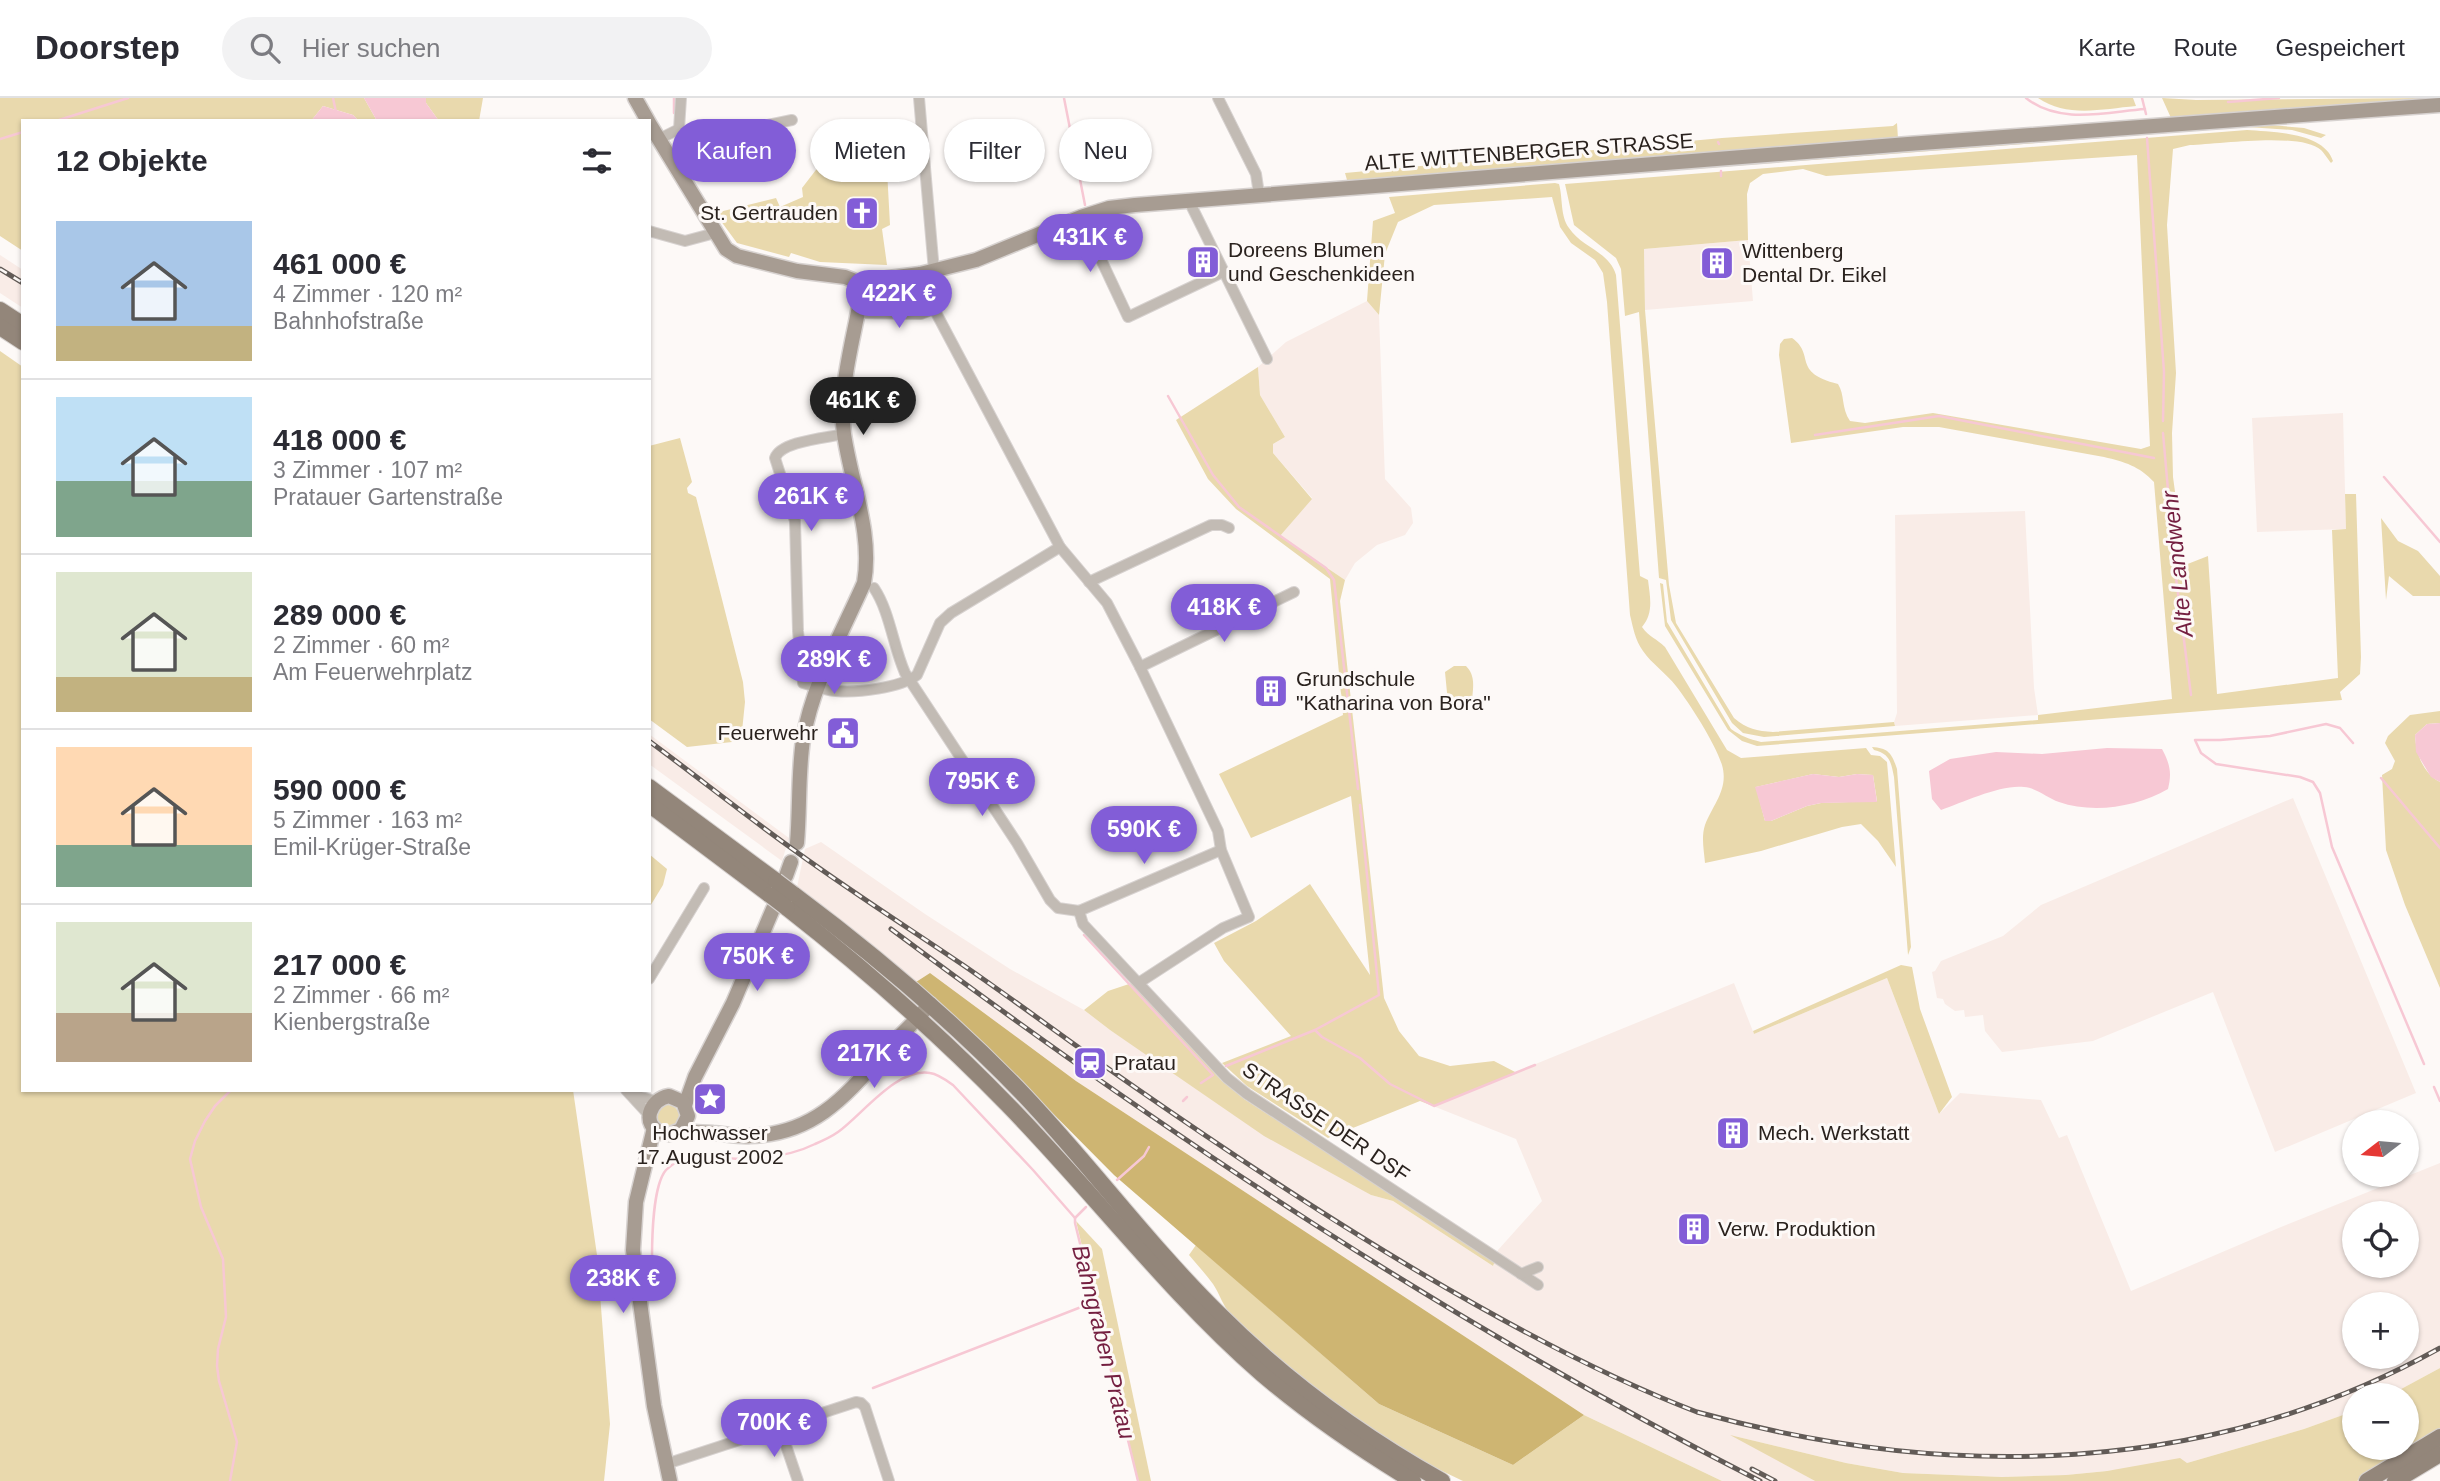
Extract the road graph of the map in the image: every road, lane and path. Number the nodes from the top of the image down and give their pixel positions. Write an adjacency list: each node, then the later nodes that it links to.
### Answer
1 (635, 98): 6 (street, ALTE WITTENBERGER STRASSE)
2 (681, 98): 7 (street)
3 (919, 98): 16 (street)
4 (1218, 98): 11 (street)
5 (2440, 105): 11 (street, ALTE WITTENBERGER STRASSE)
6 (646, 119)
7 (680, 119)
8 (651, 127): 10 (street, ALTE WITTENBERGER STRASSE)
9 (672, 132): 10 (street)
10 (659, 139): 15 (street, ALTE WITTENBERGER STRASSE)
11 (1259, 194): 12 (street, ALTE WITTENBERGER STRASSE)
12 (1188, 199): 13 (street, ALTE WITTENBERGER STRASSE); 17 (street)
13 (1081, 217): 16 (street, ALTE WITTENBERGER STRASSE); 17 (street)
14 (651, 232): 15 (street)
15 (715, 233): 18 (street, ALTE WITTENBERGER STRASSE)
16 (927, 272): 18 (street, ALTE WITTENBERGER STRASSE); 19 (street)
17 (1223, 272): 25 (street)
18 (858, 282): 21 (street)
19 (934, 309): 21 (street); 28 (street)
20 (0, 310): 22 (main road)
21 (858, 313): 26 (street)
22 (21, 324)
23 (0, 327): 24 (main road)
24 (21, 341)
25 (1267, 359)
26 (844, 434): 34 (street); 34 (street)
27 (1229, 528): 29 (street)
28 (1060, 547): 29 (street); 33 (street)
29 (1088, 582): 32 (street)
30 (874, 588): 33 (street)
31 (1294, 592): 32 (street)
32 (1140, 667): 38 (street)
33 (909, 681): 34 (street); 41 (street)
34 (818, 687): 37 (street)
35 (651, 789): 40 (main road)
36 (651, 805): 40 (main road)
37 (797, 844)
38 (1221, 850): 41 (street); 43 (street)
39 (704, 888): 42 (street)
40 (782, 889): 44 (main road); 45 (main road); 46 (street)
41 (1079, 911): 43 (street, STRASSE DER DSF)
42 (651, 976)
43 (1140, 982): 51 (street, STRASSE DER DSF)
44 (930, 1004): 45 (street); 61 (main road)
45 (918, 1018): 49 (street); 60 (main road)
46 (704, 1058): 48 (street); 49 (street)
47 (628, 1092): 48 (street)
48 (659, 1115): 49 (street); 49 (street); 56 (street)
49 (685, 1117)
50 (1538, 1267): 51 (street)
51 (1521, 1274): 52 (street, STRASSE DER DSF)
52 (1538, 1284)
53 (780, 1428): 56 (street); 58 (street); 59 (street)
54 (2440, 1437): 62 (main road)
55 (2440, 1454): 63 (main road)
56 (666, 1464): 57 (street)
57 (670, 1481)
58 (798, 1481)
59 (889, 1481)
60 (1413, 1481)
61 (1442, 1481)
62 (2367, 1481)
63 (2395, 1481)

